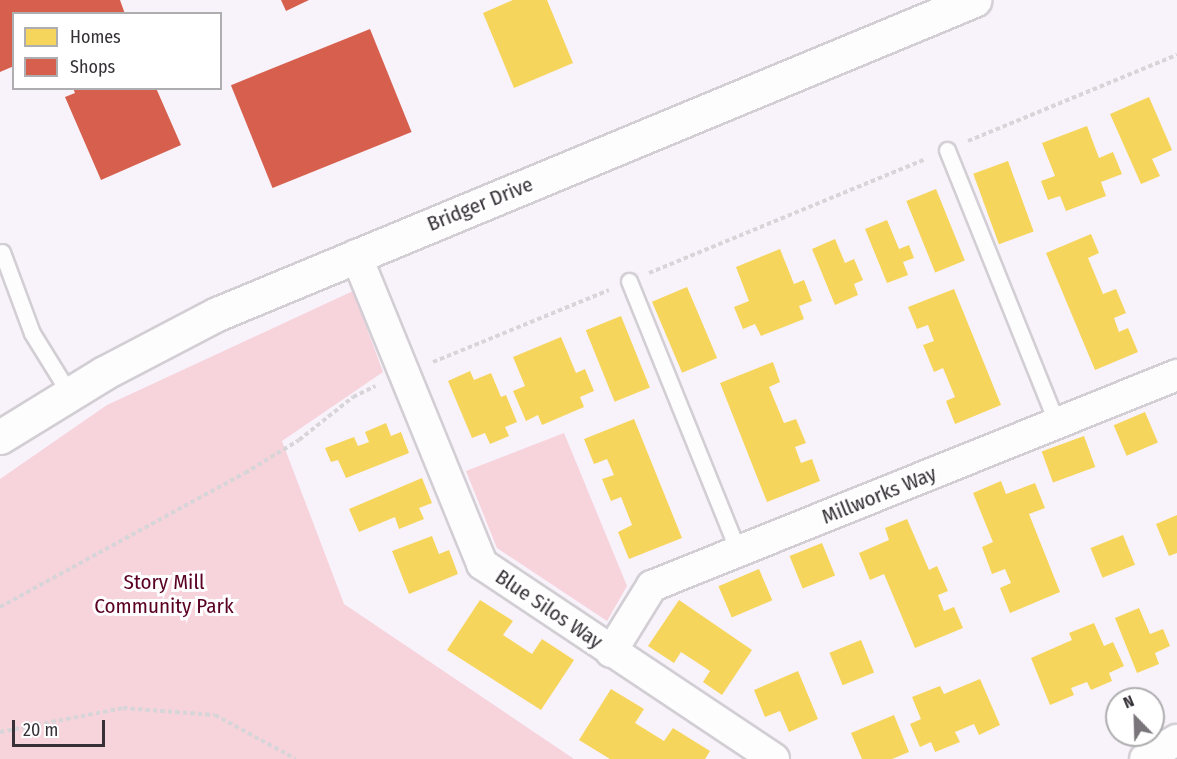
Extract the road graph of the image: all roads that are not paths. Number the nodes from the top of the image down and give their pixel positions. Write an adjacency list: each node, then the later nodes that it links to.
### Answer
1 (974, 0): 4 (main road, Bridger Drive)
2 (947, 150): 8 (lane)
3 (2, 252): 7 (lane)
4 (356, 255): 7 (main road, Bridger Drive); 11 (street, Blue Silos Way)
5 (629, 281): 10 (lane)
6 (1177, 375): 8 (street, Millworks Way)
7 (69, 393): 9 (main road, Bridger Drive)
8 (1057, 424): 10 (street, Millworks Way)
9 (0, 437)
10 (738, 551): 11 (street, Millworks Way)
11 (611, 651): 13 (street, Blue Silos Way)
12 (1177, 740): 14 (street)
13 (774, 759)
14 (1144, 759)

